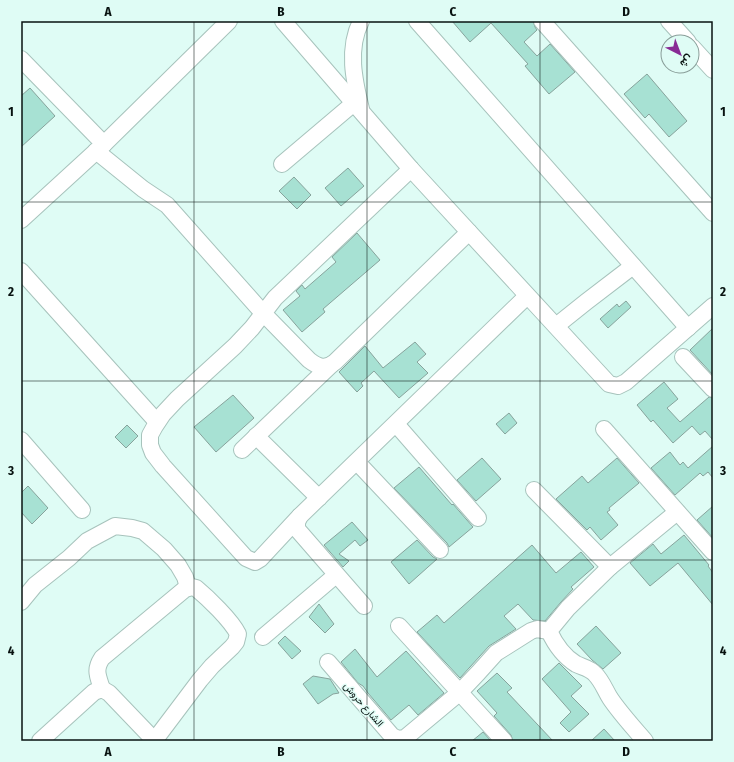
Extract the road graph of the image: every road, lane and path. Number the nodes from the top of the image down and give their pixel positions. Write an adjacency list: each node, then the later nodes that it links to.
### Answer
1 (229, 21): 12 (street)
2 (283, 21): 11 (street)
3 (361, 21): 11 (street)
4 (417, 21): 18 (street)
5 (542, 21): 15 (street)
6 (669, 21): 7 (street)
7 (681, 34)
8 (700, 53): 10 (street)
9 (21, 59): 12 (street)
10 (710, 61)
11 (358, 108): 13 (street); 14 (street)
12 (100, 147): 16 (street); 22 (street)
13 (282, 164)
14 (411, 169): 17 (street); 22 (street)
15 (713, 213)
16 (21, 220)
17 (469, 232): 20 (street); 26 (street)
18 (633, 266): 23 (street); 24 (street)
19 (21, 271): 28 (street)
20 (528, 296): 23 (street); 29 (street)
21 (713, 306): 24 (street)
22 (263, 313): 26 (street); 28 (street)
23 (556, 326): 24 (street)
24 (688, 328)
25 (683, 357): 27 (street)
26 (330, 365): 31 (street)
27 (713, 389)
28 (157, 422): 39 (street)
29 (396, 424): 34 (street); 40 (street)
30 (604, 429): 38 (street)
31 (256, 436): 33 (street); 36 (street)
32 (21, 440): 37 (street)
33 (242, 450)
34 (357, 462): 36 (street); 41 (street)
35 (534, 490): 43 (street)
36 (319, 498): 39 (street)
37 (82, 510)
38 (677, 512): 42 (street); 43 (street)
39 (300, 516): 44 (street)
40 (478, 518)
41 (440, 550)
42 (713, 552)
43 (610, 567): 49 (street)
44 (336, 575): 47 (street); 50 (street)
45 (188, 587): 46 (street); 52 (street); 55 (street)
46 (21, 602)
47 (364, 606)
48 (399, 626): 53 (street)
49 (549, 631): 53 (street); 57 (street)
50 (263, 637)
51 (328, 662): 53 (street, الشارع حروش)
52 (102, 689): 54 (street); 55 (street)
53 (459, 692): 56 (street)
54 (40, 741)
55 (154, 741)
56 (504, 741)
57 (645, 741)

